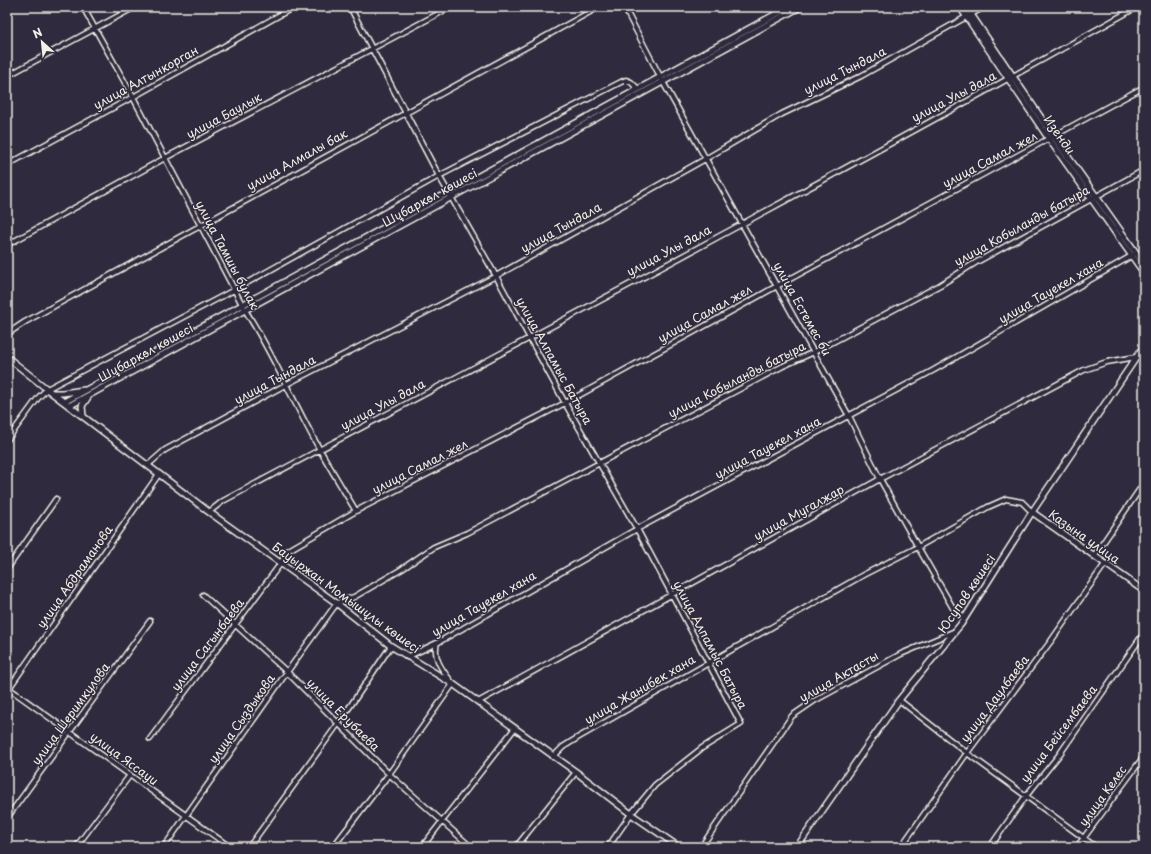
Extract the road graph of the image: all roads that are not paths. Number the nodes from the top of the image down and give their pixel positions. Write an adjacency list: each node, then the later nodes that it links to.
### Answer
1 (83, 7): 15 (street, улица Тамшы булак)
2 (135, 7): 15 (street)
3 (294, 7): 22 (street, улица Алтынкорган)
4 (350, 7): 16 (street, улица Алпамыс Батыра)
5 (451, 7): 16 (street, улица Баулык)
6 (599, 7): 23 (street, улица Алмалы бак)
7 (624, 7): 19 (street, улица Естемес би)
8 (788, 7): 19 (street, Шұбаркөл көшесі)
9 (800, 7): 19 (street, Шұбаркөл көшесі)
10 (960, 7): 14 (street, Изенди)
11 (966, 7): 14 (street, Изенди)
12 (984, 7): 14 (street, улица Тындала)
13 (1137, 7): 18 (street, улица Улы дала)
14 (969, 16): 18 (street, Изенди); 26 (street, улица Тындала)
15 (94, 29): 17 (street); 22 (street, улица Тамшы булак)
16 (373, 49): 23 (street, улица Алпамыс Батыра); 25 (street, улица Баулык)
17 (7, 76)
18 (1010, 78): 24 (street, Изенди); 33 (street, улица Улы дала)
19 (662, 79): 21 (street, Шұбаркөл көшесі); 26 (street, улица Естемес би); 31 (street, Шұбаркөл көшесі)
20 (1144, 87): 24 (street, улица Самал жел)
21 (638, 89): 29 (street, Шұбаркөл көшесі); 30 (street, Шұбаркөл көшесі)
22 (133, 97): 25 (street, улица Тамшы булак); 27 (street, улица Алтынкорган)
23 (406, 112): 29 (street, улица Алпамыс Батыра); 34 (street, улица Алмалы бак)
24 (1051, 138): 32 (street, Изенди); 40 (street, улица Самал жел)
25 (165, 158): 34 (street, улица Тамшы булак); 35 (street, улица Баулык)
26 (707, 158): 33 (street, улица Естемес би); 39 (street, улица Тындала)
27 (7, 165)
28 (1144, 170): 32 (street, улица Кобыланды батыра)
29 (439, 176): 30 (street, улица Алпамыс Батыра); 41 (street, Шұбаркөл көшесі)
30 (448, 192): 31 (street, улица Алпамыс Батыра); 42 (street, Шұбаркөл көшесі)
31 (452, 198): 39 (street, улица Алпамыс Батыра); 42 (street, Шұбаркөл көшесі)
32 (1094, 198): 36 (street, Изенди); 46 (street, улица Кобыланды батыра)
33 (743, 223): 40 (street, улица Естемес би); 44 (street, улица Улы дала)
34 (200, 226): 41 (street, улица Тамшы булак); 43 (street, улица Алмалы бак)
35 (7, 244)
36 (1134, 254): 37 (street, Изенди); 38 (street, Изенди); 58 (street, улица Тауекел хана)
37 (1144, 264)
38 (1144, 273)
39 (496, 276): 44 (street, улица Алпамыс Батыра); 49 (street, улица Тындала)
40 (777, 286): 46 (street, улица Естемес би); 55 (street, улица Самал жел)
41 (234, 290): 42 (street, улица Тамшы булак); 51 (street, Шұбаркөл көшесі)
42 (243, 308): 49 (street, улица Тамшы булак); 50 (street, Шұбаркөл көшесі); 53 (street, Шұбаркөл көшесі)
43 (7, 334)
44 (530, 338): 55 (street, улица Алпамыс Батыра); 60 (street, улица Улы дала)
45 (1144, 346): 48 (street, Юсупов көшесі)
46 (814, 352): 58 (street, улица Естемес би); 61 (street, улица Кобыланды батыра)
47 (7, 357): 51 (street, Бауыржан Момышұлы көшесі)
48 (1136, 357): 64 (street, улица Мугалжар); 69 (street, Юсупов көшесі)
49 (287, 384): 60 (street, улица Тамшы булак); 62 (street, улица Тындала)
50 (92, 387): 52 (street); 54 (street, Шұбаркөл көшесі)
51 (47, 389): 52 (street, Бауыржан Момышұлы көшесі); 59 (street)
52 (52, 393): 54 (street, Бауыржан Момышұлы көшесі)
53 (90, 394): 56 (street, Шұбаркөл көшесі); 57 (street)
54 (64, 402): 56 (street, Бауыржан Момышұлы көшесі)
55 (564, 403): 61 (street, улица Алпамыс Батыра); 67 (street, улица Самал жел)
56 (69, 406): 57 (street, Бауыржан Момышұлы көшесі)
57 (83, 416): 62 (street, Бауыржан Момышұлы көшесі)
58 (849, 416): 64 (street, улица Естемес би); 70 (street, улица Тауекел хана)
59 (7, 440)
60 (320, 450): 67 (street, улица Тамшы булак); 68 (street, улица Улы дала)
61 (599, 464): 70 (street, улица Алпамыс Батыра); 79 (street, улица Кобыланды батыра)
62 (148, 465): 63 (street, Бауыржан Момышұлы көшесі)
63 (159, 474): 68 (street, Бауыржан Момышұлы көшесі); 91 (street, улица Абдраманова)
64 (880, 479): 71 (street, улица Естемес би); 78 (street, улица Мугалжар)
65 (1144, 483): 72 (street)
66 (56, 498): 75 (street)
67 (356, 511): 73 (street, улица Самал жел)
68 (209, 512): 73 (street, Бауыржан Момышұлы көшесі)
69 (1032, 512): 71 (street, улица Жанибек хана); 72 (street, Казына улица); 80 (street, Юсупов көшесі)
70 (637, 529): 78 (street, улица Алпамыс Батыра); 85 (street, улица Тауекел хана)
71 (918, 547): 80 (street, улица Естемес би); 88 (street, улица Жанибек хана)
72 (1094, 556): 74 (street, Казына улица)
73 (281, 563): 79 (street, Бауыржан Момышұлы көшесі); 82 (street, улица Сагынбаева)
74 (1105, 564): 76 (street, Казына улица); 98 (street, улица Даулбаева)
75 (7, 569)
76 (1144, 591)
77 (203, 595): 82 (street, улица Ерубаева)
78 (673, 595): 88 (street, улица Алпамыс Батыра); 93 (street, улица Мугалжар)
79 (337, 603): 86 (street, Бауыржан Момышұлы көшесі); 89 (street, улица Сыздыкова)
80 (965, 618): 83 (street, Юсупов көшесі)
81 (150, 621): 96 (street, улица Шеримкулова)
82 (235, 625): 89 (street, улица Ерубаева); 97 (street, улица Сагынбаева)
83 (955, 632): 92 (street, Юсупов көшесі); 120 (street, улица Актасты)
84 (1144, 633): 104 (street, улица Бейсембаева)
85 (437, 643): 87 (street, улица Тауекел хана); 90 (street)
86 (391, 646): 87 (street, Бауыржан Момышұлы көшесі); 94 (street)
87 (407, 657): 90 (street, Бауыржан Момышұлы көшесі)
88 (708, 662): 100 (street, улица Жанибек хана); 105 (street, улица Алпамыс Батыра)
89 (287, 672): 94 (street, улица Ерубаева); 106 (street, улица Сыздыкова)
90 (453, 684): 93 (street, Бауыржан Момышұлы көшесі); 102 (street)
91 (8, 689): 96 (street, улица Яссауи)
92 (899, 700): 98 (street); 121 (street, Юсупов көшесі)
93 (478, 702): 95 (street, Бауыржан Момышұлы көшесі)
94 (338, 724): 102 (street, улица Ерубаева); 113 (street)
95 (515, 728): 100 (street, Бауыржан Момышұлы көшесі); 108 (street)
96 (70, 732): 103 (street, улица Яссауи); 107 (street, улица Шеримкулова)
97 (150, 739)
98 (967, 753): 104 (street); 122 (street, улица Даулбаева)
99 (1144, 756): 109 (street, улица Келес)
100 (553, 757): 101 (street, Бауыржан Момышұлы көшесі)
101 (576, 772): 105 (street, Бауыржан Момышұлы көшесі); 117 (street)
102 (389, 774): 108 (street, улица Ерубаева); 114 (street)
103 (130, 775): 106 (street, улица Яссауи); 110 (street)
104 (1026, 796): 109 (street); 123 (street, улица Бейсембаева)
105 (631, 814): 118 (street); 119 (street, Бауыржан Момышұлы көшесі)
106 (186, 816): 111 (street, улица Сыздыкова); 112 (street, улица Яссауи)
107 (7, 818)
108 (442, 820): 115 (street); 116 (street, улица Ерубаева)
109 (1084, 837): 124 (street, улица Келес); 125 (street)
110 (76, 847)
111 (164, 847)
112 (230, 847)
113 (249, 847)
114 (333, 847)
115 (422, 847)
116 (471, 847)
117 (516, 847)
118 (608, 847)
119 (679, 847)
120 (701, 847)
121 (797, 847)
122 (901, 847)
123 (990, 847)
124 (1077, 847)
125 (1096, 847)

